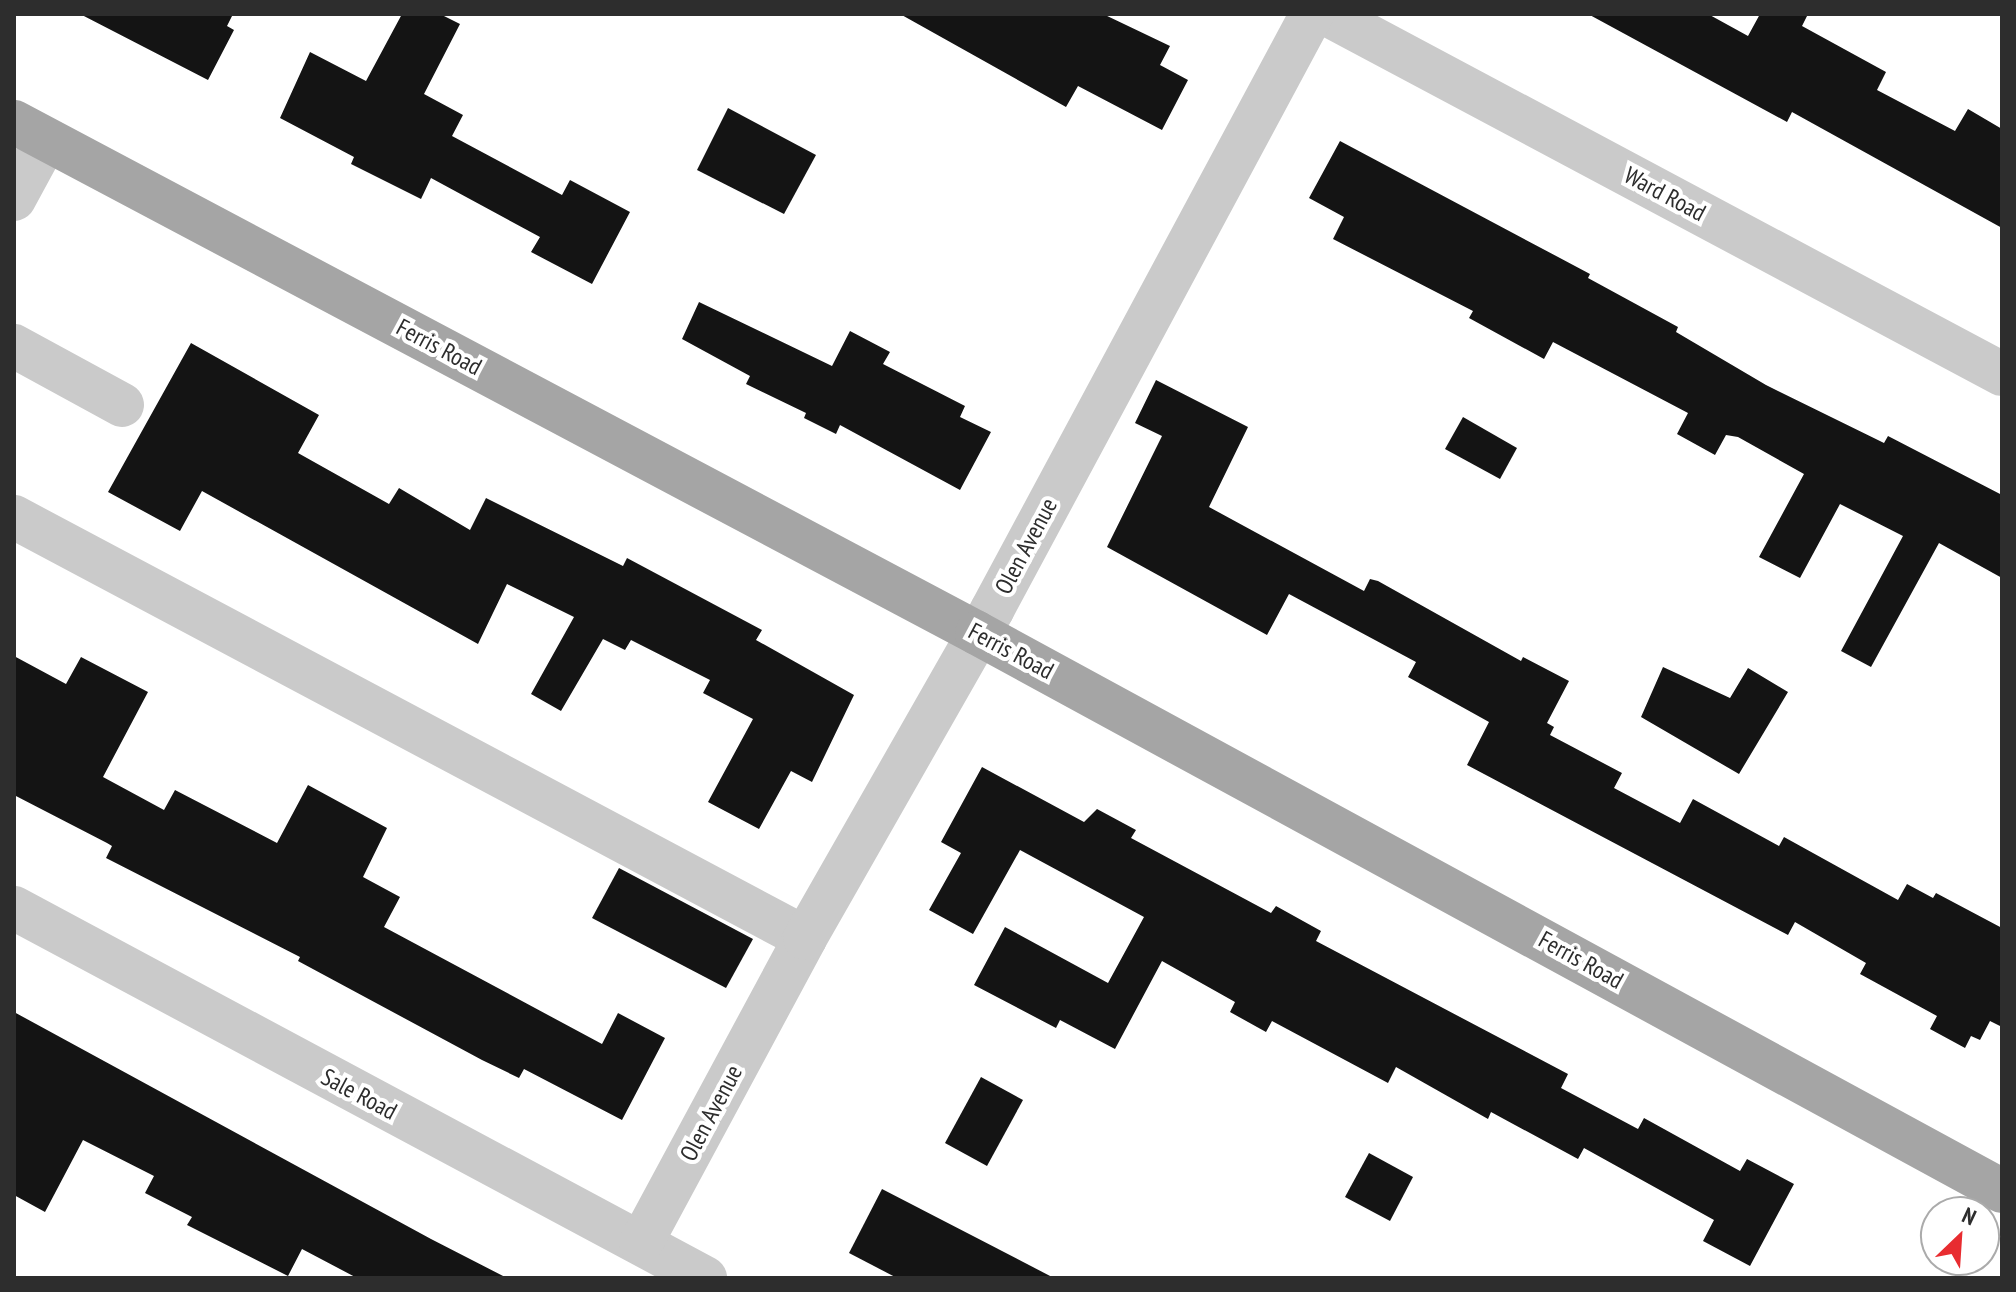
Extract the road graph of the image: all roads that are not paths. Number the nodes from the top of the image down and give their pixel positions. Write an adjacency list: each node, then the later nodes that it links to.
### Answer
1 (1312, 14): 9 (street, Olen Avenue)
2 (1327, 14): 6 (street, Ward Road)
3 (30, 131): 4 (street); 9 (main road, Ferris Road)
4 (14, 199)
5 (14, 346): 7 (street)
6 (2002, 374)
7 (122, 405)
8 (14, 517): 11 (street)
9 (977, 633): 11 (street, Olen Avenue); 12 (main road, Ferris Road)
10 (14, 908): 13 (street, Sale Road)
11 (805, 938): 13 (street, Olen Avenue)
12 (2002, 1191)
13 (641, 1243): 14 (street, Sale Road)
14 (705, 1278)

